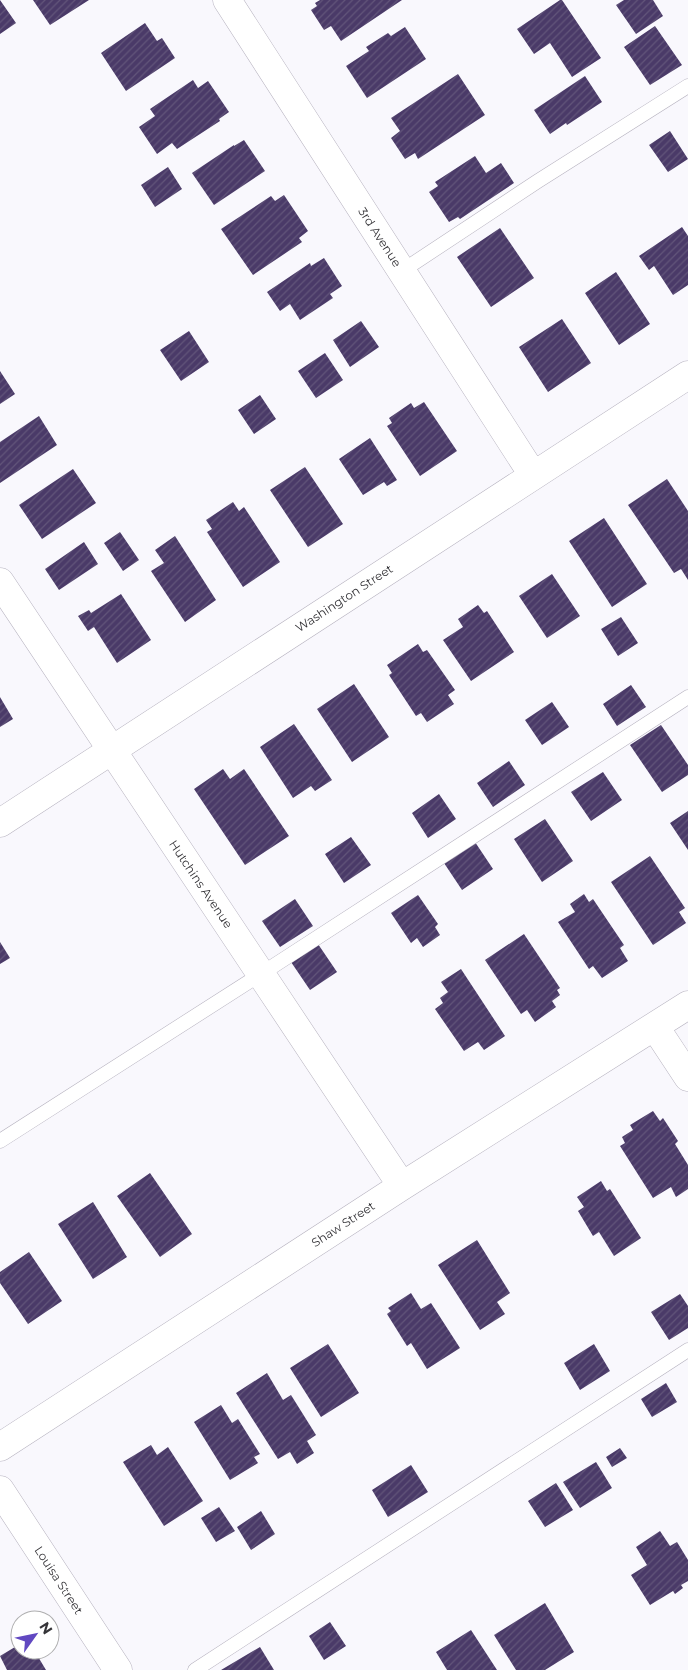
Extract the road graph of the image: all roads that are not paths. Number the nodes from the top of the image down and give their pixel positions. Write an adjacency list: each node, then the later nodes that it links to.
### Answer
1 (227, 0): 3 (street, 3rd Avenue)
2 (688, 86): 3 (lane)
3 (402, 271): 5 (street, 3rd Avenue)
4 (688, 375): 5 (street, Washington Street)
5 (533, 475): 8 (street, Washington Street)
6 (0, 582): 8 (street, Hutchins Avenue)
7 (688, 697): 10 (lane)
8 (112, 749): 9 (street, Washington Street); 10 (street, Hutchins Avenue)
9 (0, 823)
10 (261, 974): 14 (lane); 15 (street, Hutchins Avenue)
11 (688, 1005): 12 (street, Shaw Street)
12 (654, 1027): 13 (street); 15 (street, Shaw Street)
13 (688, 1077)
14 (0, 1141)
15 (402, 1186): 17 (street, Shaw Street)
16 (688, 1350): 20 (lane)
17 (0, 1447)
18 (0, 1490): 19 (street, Louisa Street)
19 (118, 1670)
20 (195, 1670)

